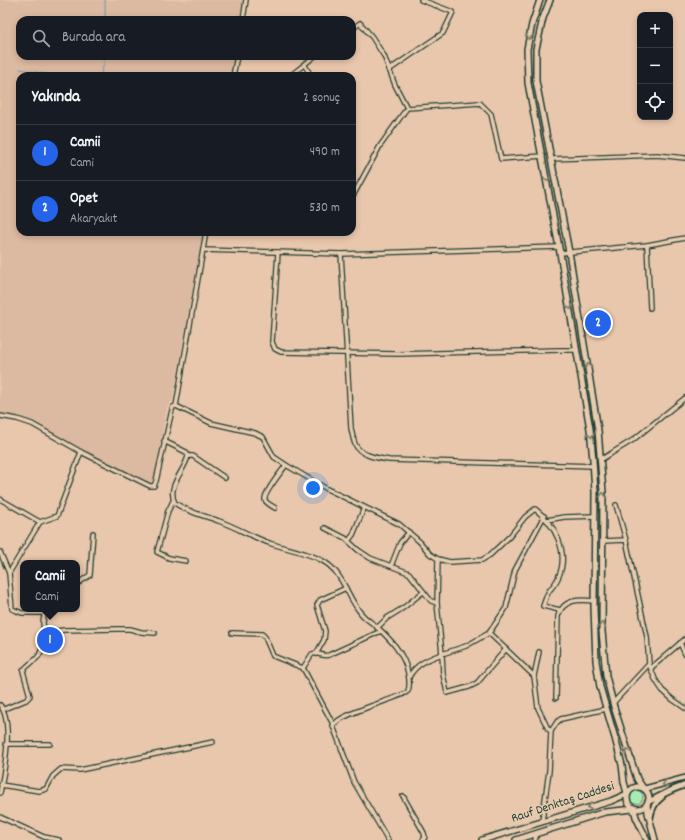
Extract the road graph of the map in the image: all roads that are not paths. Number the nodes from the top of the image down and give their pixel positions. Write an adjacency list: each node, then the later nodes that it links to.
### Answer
1 (246, 0): 5 (street)
2 (421, 0): 10 (street)
3 (540, 0): 15 (main road, one-way to 15)
4 (550, 0): 17 (main road)
5 (244, 16)
6 (356, 26): 10 (street)
7 (236, 60): 11 (street)
8 (310, 60): 9 (street)
9 (304, 64): 12 (street); 13 (street)
10 (389, 70): 14 (street)
11 (234, 72)
12 (295, 72)
13 (309, 72)
14 (407, 108): 15 (street); 18 (street)
15 (543, 156): 22 (main road, one-way to 22)
16 (685, 158): 17 (street)
17 (552, 159): 25 (main road)
18 (356, 190)
19 (205, 236): 23 (street)
20 (685, 238): 21 (street)
21 (647, 245): 25 (street); 28 (street)
22 (559, 247): 26 (main road); 27 (street)
23 (203, 250): 24 (street); 32 (street)
24 (278, 252): 27 (street); 30 (street)
25 (569, 252): 26 (street); 37 (main road, one-way to 25)
26 (560, 253): 29 (main road, one-way to 29)
27 (341, 254): 30 (street)
28 (650, 308)
29 (577, 350): 30 (street); 39 (main road, one-way to 39)
30 (346, 354): 39 (street)
31 (685, 398): 37 (street)
32 (176, 406): 34 (street); 38 (street)
33 (0, 416): 35 (street)
34 (164, 441): 35 (street); 36 (street)
35 (81, 452): 49 (street)
36 (188, 456): 40 (street); 42 (street)
37 (602, 459): 55 (main road, one-way to 37)
38 (286, 465): 44 (street); 45 (street)
39 (594, 466): 47 (main road)
40 (225, 478)
41 (0, 499): 49 (street)
42 (173, 501): 58 (street); 62 (street)
43 (616, 505): 54 (street)
44 (274, 508)
45 (364, 508): 51 (street); 53 (street)
46 (544, 516): 48 (street); 57 (street); 70 (street)
47 (595, 516): 48 (street); 64 (main road)
48 (547, 520): 66 (street)
49 (40, 522): 60 (street)
50 (325, 528): 53 (street)
51 (409, 532): 57 (street); 59 (street)
52 (93, 533): 61 (street)
53 (349, 540): 59 (street)
54 (626, 540): 55 (street); 81 (street)
55 (603, 541): 86 (main road, one-way to 55)
56 (0, 552): 60 (street)
57 (438, 559): 65 (street)
58 (186, 561)
59 (391, 566): 63 (street)
60 (9, 573): 67 (street)
61 (80, 582)
62 (346, 588): 69 (street); 78 (street)
63 (423, 592): 65 (street); 69 (street)
64 (594, 601): 66 (street); 90 (main road)
65 (436, 603): 79 (street)
66 (560, 610): 85 (street)
67 (33, 612)
68 (44, 612): 71 (street)
69 (379, 629): 78 (street); 84 (street)
70 (489, 632): 76 (street); 79 (street)
71 (44, 633): 72 (street); 89 (street)
72 (155, 633)
73 (232, 633): 82 (street)
74 (685, 639): 75 (street)
75 (680, 643): 80 (street); 81 (street)
76 (506, 649): 79 (street); 83 (street)
77 (539, 652): 83 (street)
78 (316, 654): 82 (street)
79 (442, 654): 84 (street)
80 (685, 654)
81 (650, 666): 86 (street); 88 (street)
82 (303, 668): 91 (street)
83 (534, 676): 92 (street)
84 (409, 677): 91 (street)
85 (556, 698)
86 (613, 703): 99 (main road, one-way to 86)
87 (0, 705): 89 (street)
88 (685, 708)
89 (4, 709): 94 (street)
90 (606, 709): 92 (street); 102 (main road)
91 (334, 724): 111 (street)
92 (551, 731): 108 (street)
93 (213, 742): 97 (street)
94 (6, 744): 95 (street); 97 (street)
95 (50, 744)
96 (685, 778): 99 (street, one-way to 99)
97 (2, 785): 101 (street)
98 (685, 785): 100 (street)
99 (644, 789): 102 (main road); 104 (main road)
100 (672, 790): 104 (street); 107 (street)
101 (0, 794)
102 (627, 794): 105 (main road); 108 (main road, Rauf Denktaş Caddesi, one-way to 108)
103 (404, 796): 112 (street)
104 (648, 803): 105 (main road); 107 (main road)
105 (634, 809): 109 (main road, Rauf Denktaş Caddesi); 116 (main road)
106 (0, 817): 110 (street)
107 (650, 819): 117 (main road)
108 (542, 821): 113 (main road, Rauf Denktaş Caddesi)
109 (537, 833): 114 (main road, Rauf Denktaş Caddesi); 115 (street)
110 (59, 840)
111 (388, 840)
112 (423, 840)
113 (482, 840)
114 (516, 840)
115 (534, 840)
116 (647, 840)
117 (656, 840)

